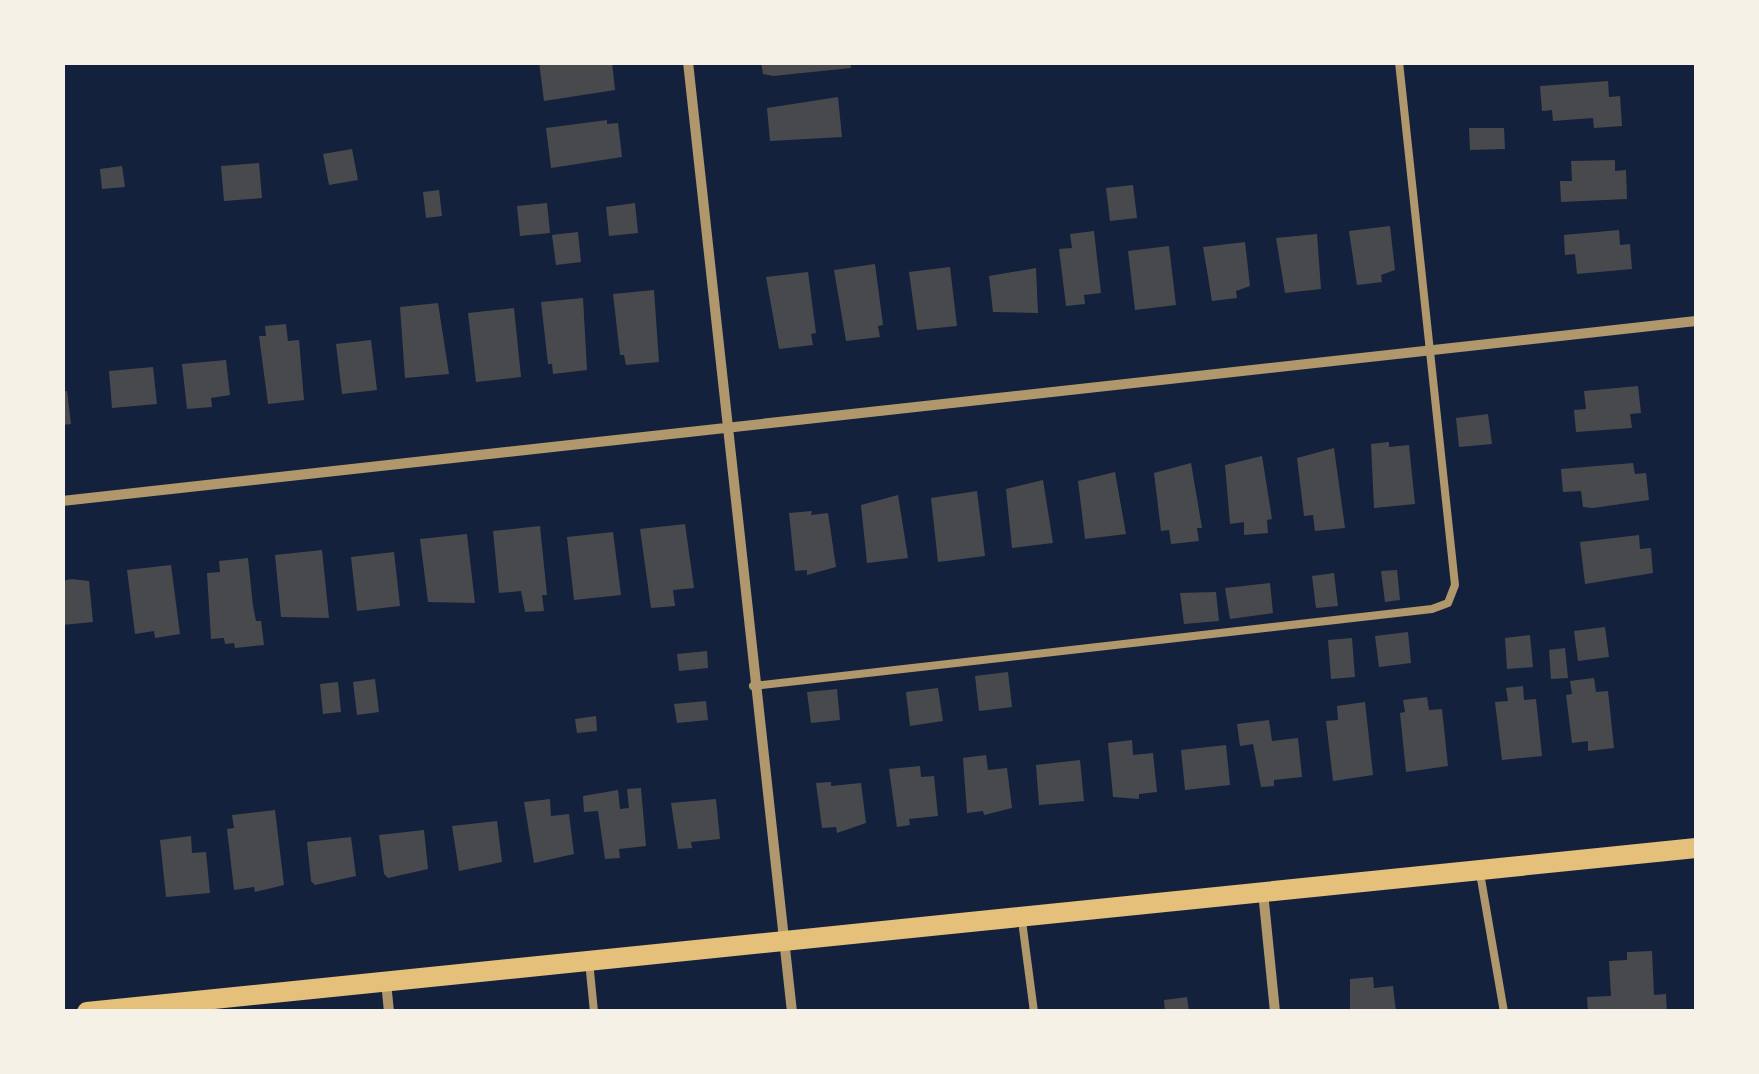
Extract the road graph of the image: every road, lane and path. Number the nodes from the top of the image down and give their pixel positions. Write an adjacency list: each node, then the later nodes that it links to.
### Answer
1 (688, 62): 5 (street)
2 (1399, 62): 4 (lane)
3 (1696, 321): 4 (street)
4 (1432, 351): 5 (street); 7 (lane)
5 (726, 429): 6 (street); 7 (street)
6 (62, 501)
7 (754, 686): 12 (street)
8 (1696, 848): 9 (main road)
9 (1480, 870): 10 (main road); 22 (lane)
10 (1263, 892): 11 (main road); 21 (street)
11 (1022, 916): 12 (main road); 20 (lane)
12 (781, 941): 13 (main road); 19 (street)
13 (589, 961): 14 (main road); 18 (lane)
14 (386, 981): 15 (main road); 17 (street)
15 (187, 1006): 16 (main road)
16 (86, 1012)
17 (389, 1012)
18 (594, 1012)
19 (792, 1012)
20 (1034, 1012)
21 (1274, 1012)
22 (1504, 1012)

